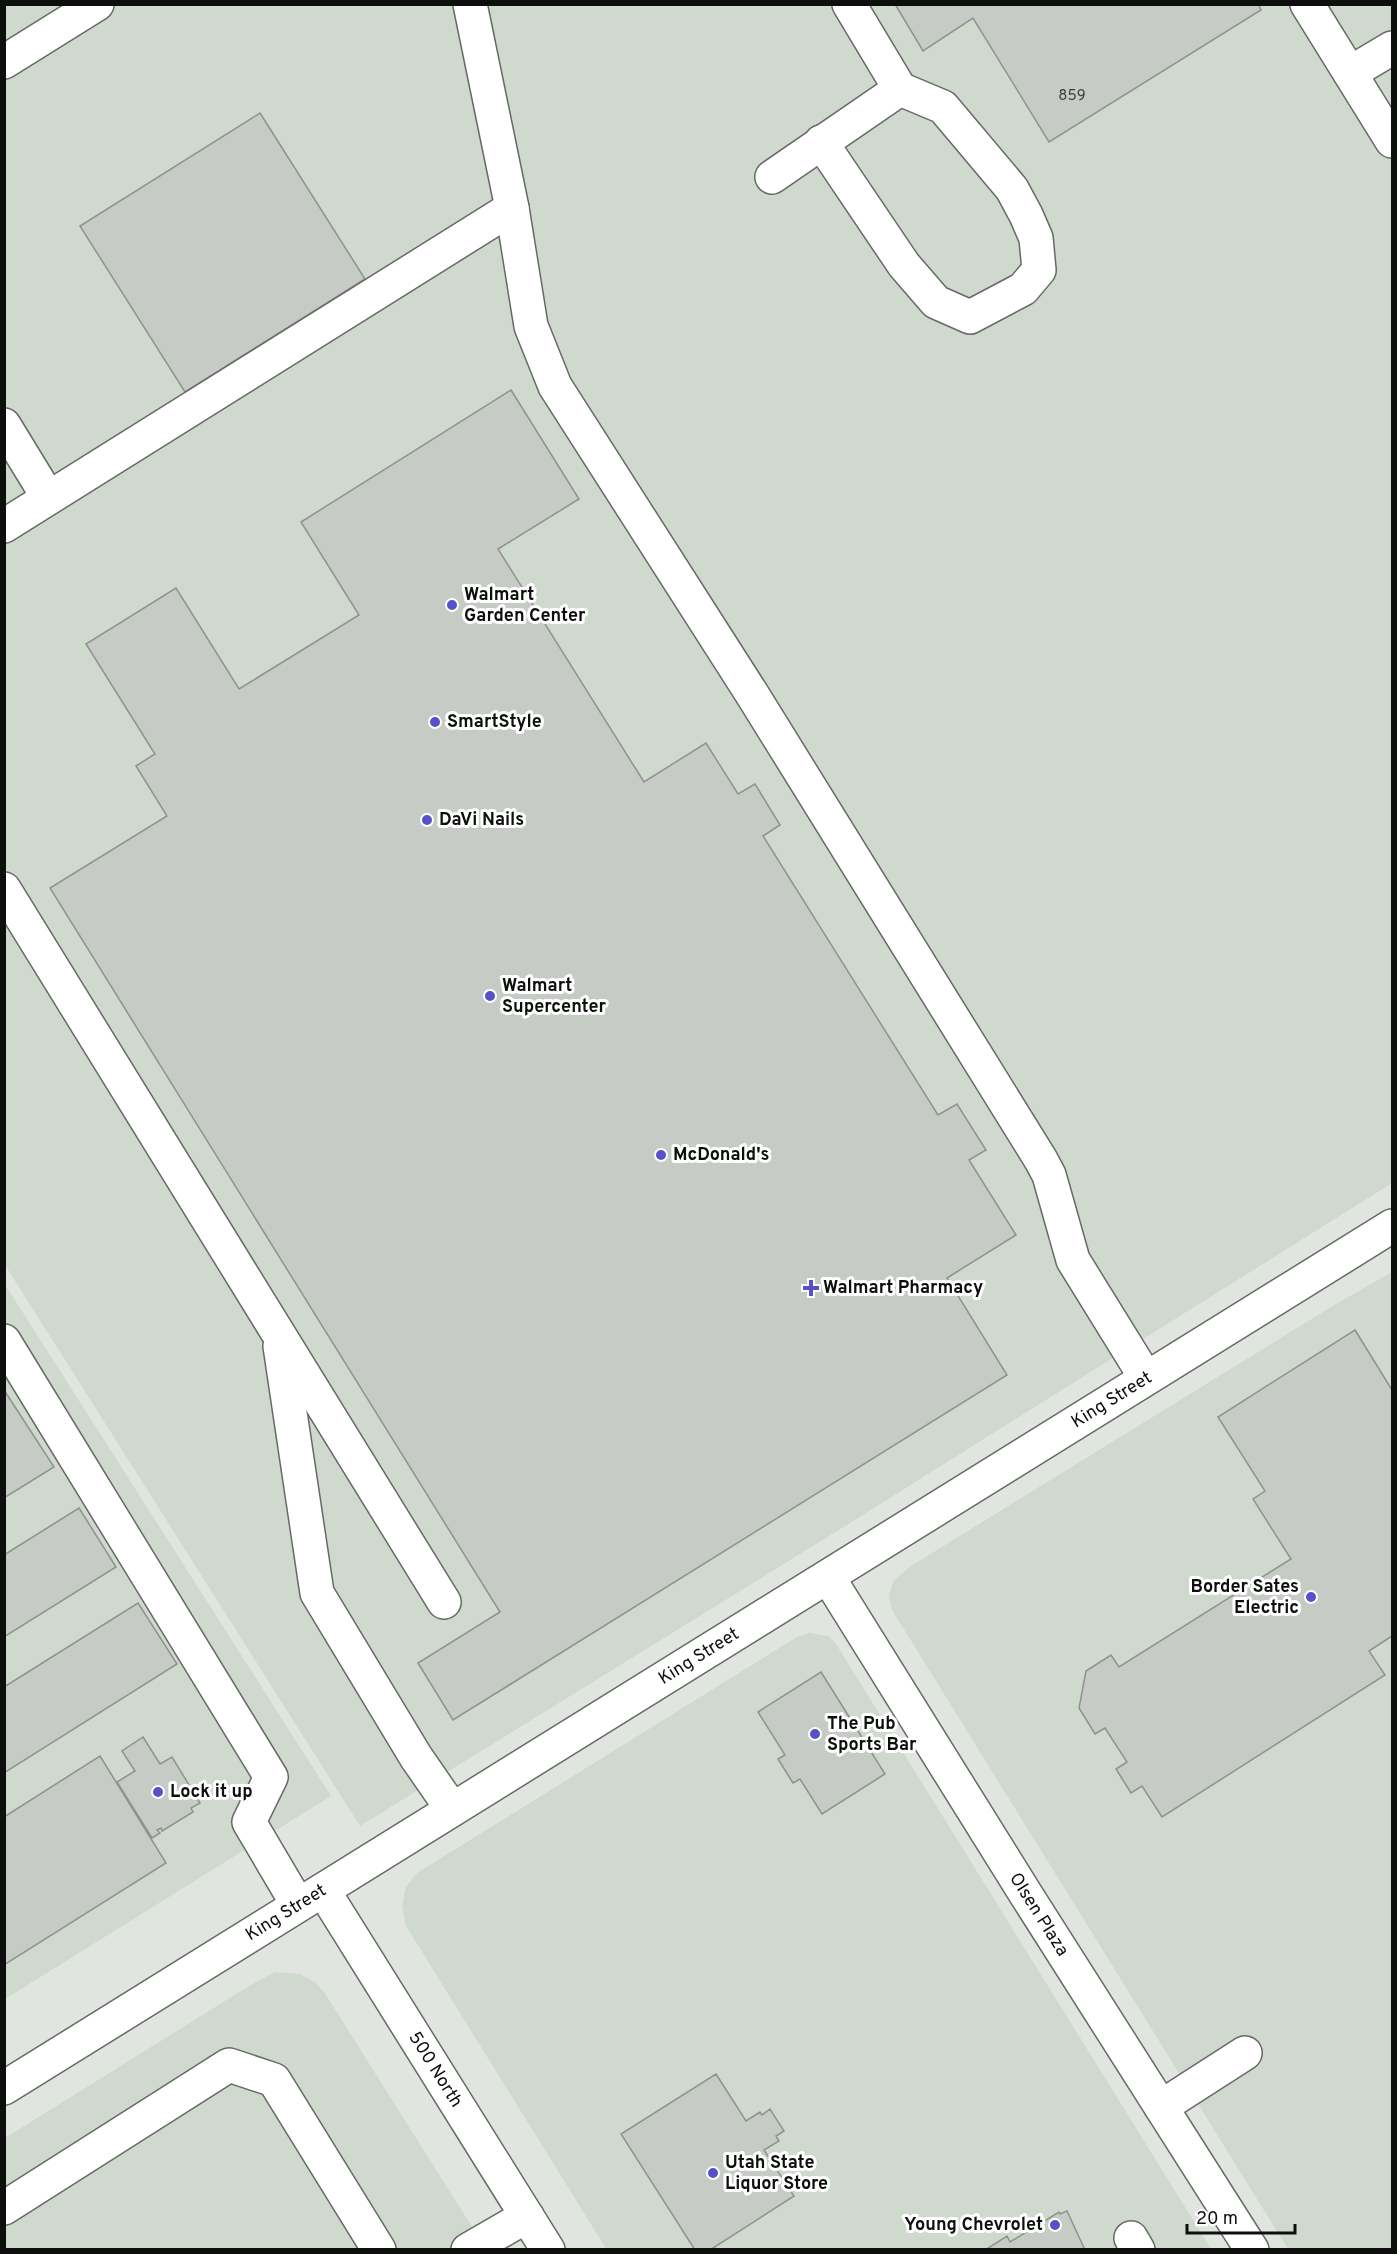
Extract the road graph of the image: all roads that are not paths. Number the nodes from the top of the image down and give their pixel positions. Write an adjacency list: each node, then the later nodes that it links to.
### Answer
1 (97, 4): 6 (street)
2 (470, 4): 12 (street)
3 (849, 4): 8 (street)
4 (1307, 4): 7 (street)
5 (1392, 48): 7 (street)
6 (4, 62)
7 (1350, 73): 9 (street)
8 (900, 89): 10 (street); 10 (street)
9 (1392, 141)
10 (821, 142): 11 (street)
11 (772, 177)
12 (512, 208): 14 (street); 20 (street)
13 (4, 425): 14 (street)
14 (48, 497): 15 (street)
15 (4, 526)
16 (4, 889): 18 (street)
17 (1392, 1226): 20 (street, King Street)
18 (278, 1333): 22 (street); 23 (street)
19 (4, 1341): 24 (street, 500 North)
20 (1146, 1378): 21 (street, King Street)
21 (828, 1577): 23 (street, King Street); 27 (street, Olsen Plaza)
22 (444, 1602)
23 (452, 1809): 24 (street, King Street)
24 (310, 1897): 26 (street, King Street); 29 (street, 500 North)
25 (1245, 2053): 27 (street)
26 (4, 2088)
27 (1161, 2107): 30 (street, Olsen Plaza)
28 (4, 2208): 31 (street)
29 (527, 2216): 32 (street); 33 (street, 500 North)
30 (1240, 2245)
31 (379, 2250)
32 (468, 2250)
33 (548, 2250)

